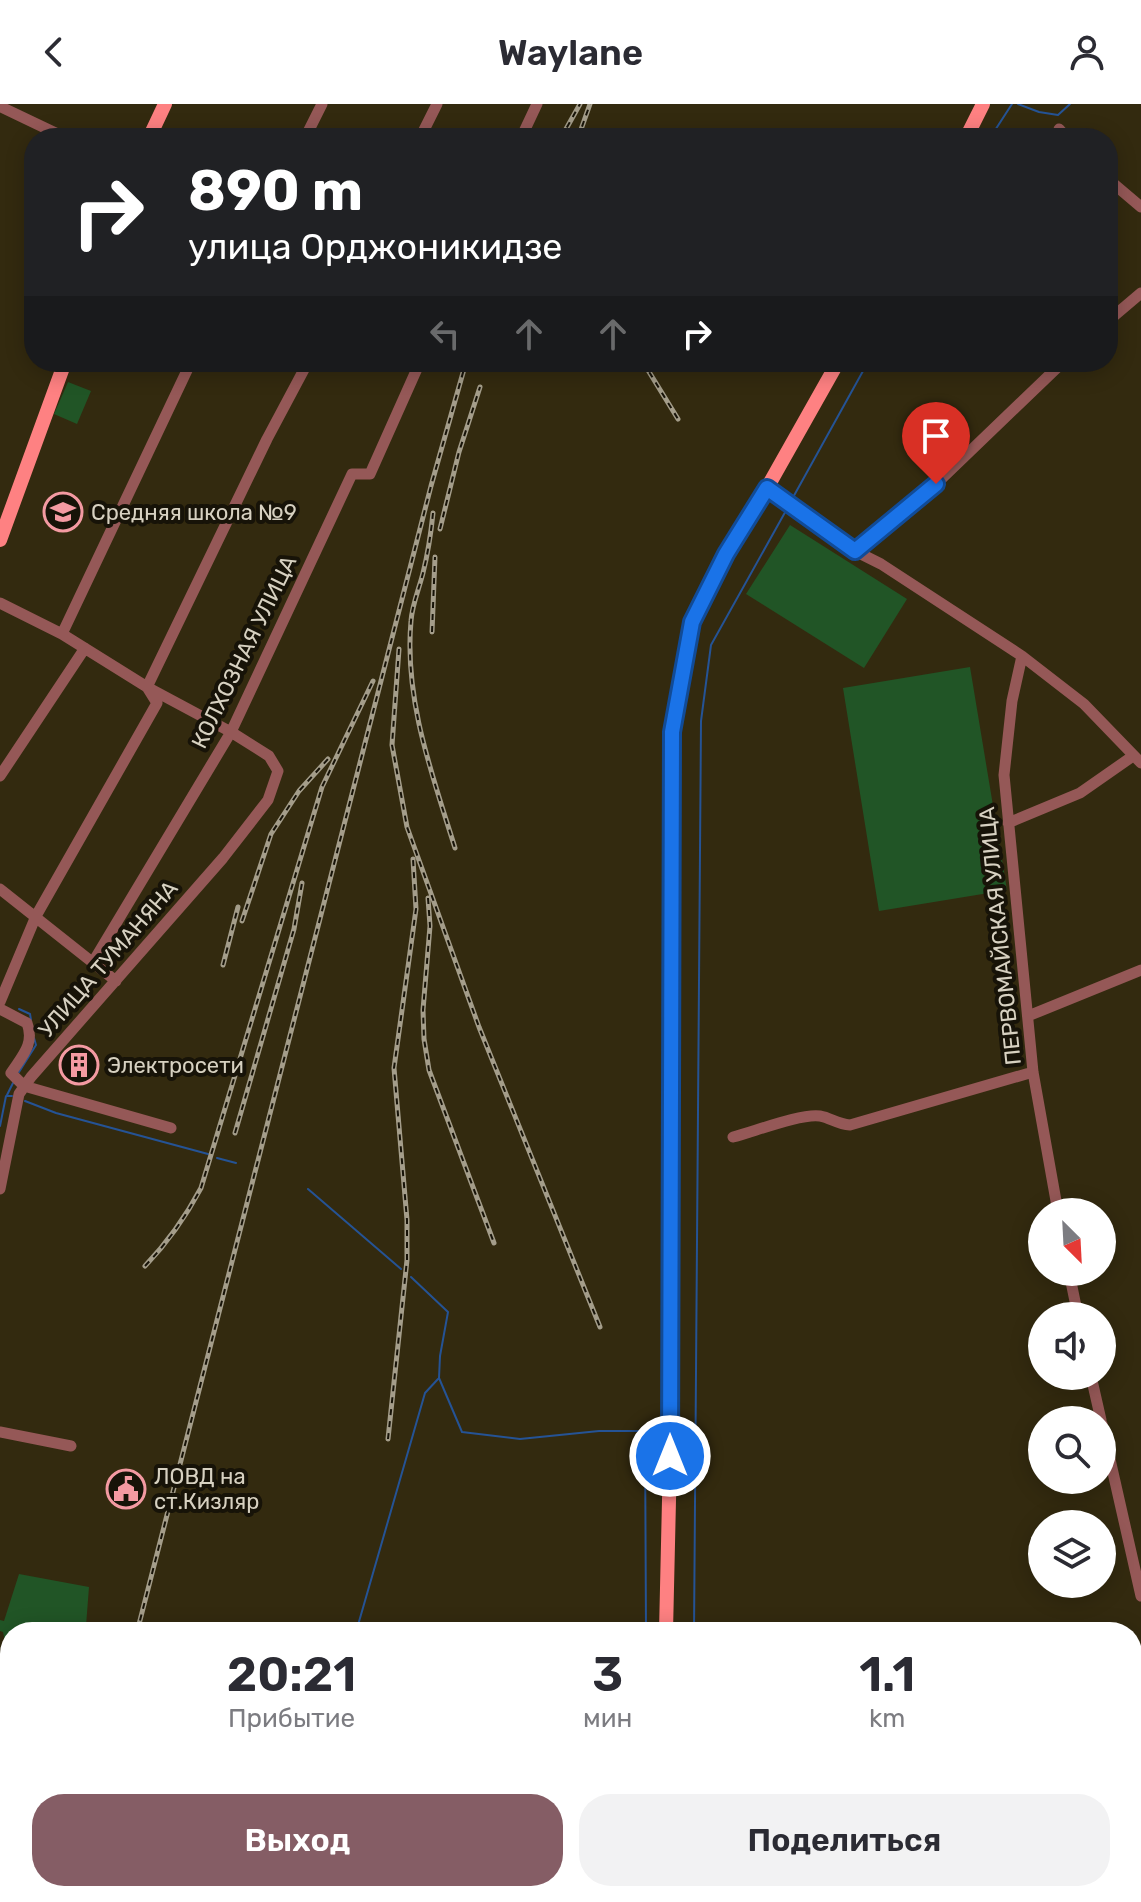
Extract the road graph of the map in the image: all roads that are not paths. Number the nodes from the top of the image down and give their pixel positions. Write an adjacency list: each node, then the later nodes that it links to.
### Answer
1 (165, 104): 8 (main road)
2 (322, 104): 9 (street)
3 (437, 104): 10 (street)
4 (537, 104): 11 (street)
5 (983, 104): 12 (main road)
6 (1, 107): 7 (street)
7 (45, 128)
8 (154, 128)
9 (310, 128)
10 (425, 128)
11 (526, 128)
12 (971, 128)
13 (1118, 187): 14 (street)
14 (1141, 207)
15 (1141, 293): 16 (street)
16 (1118, 313)
17 (62, 372): 24 (main road)
18 (186, 372): 27 (street)
19 (303, 372): 30 (street)
20 (416, 372): 31 (street, КОЛХОЗНАЯ УЛИЦА)
21 (832, 372): 23 (main road)
22 (1053, 372): 25 (street)
23 (767, 488): 25 (street); 53 (main road)
24 (0, 540)
25 (855, 551): 29 (street)
26 (0, 603): 27 (street)
27 (62, 634): 28 (street)
28 (85, 648): 30 (street); 33 (street)
29 (1022, 656): 32 (street); 34 (street, ПЕРВОМАЙСКАЯ УЛИЦА)
30 (147, 687): 31 (street); 36 (street)
31 (231, 732): 37 (street, КОЛХОЗНАЯ УЛИЦА); 39 (street, УЛИЦА ТУМАНЯНА)
32 (1137, 760): 34 (street)
33 (0, 776)
34 (1008, 823): 42 (street, ПЕРВОМАЙСКАЯ УЛИЦА)
35 (0, 889): 36 (street)
36 (36, 916): 37 (street); 40 (street)
37 (93, 962): 39 (street)
38 (1141, 970): 42 (street)
39 (116, 981): 44 (street, УЛИЦА ТУМАНЯНА)
40 (0, 1002)
41 (0, 1009): 44 (street)
42 (1028, 1016): 43 (street, ПЕРВОМАЙСКАЯ УЛИЦА)
43 (1033, 1072): 46 (street); 48 (street, ПЕРВОМАЙСКАЯ УЛИЦА)
44 (24, 1086): 45 (street); 47 (street, УЛИЦА ТУМАНЯНА)
45 (171, 1128)
46 (733, 1137)
47 (0, 1189)
48 (1056, 1198)
49 (0, 1432): 50 (street)
50 (71, 1446)
51 (1116, 1484): 52 (street)
52 (1141, 1596)
53 (666, 1622)

